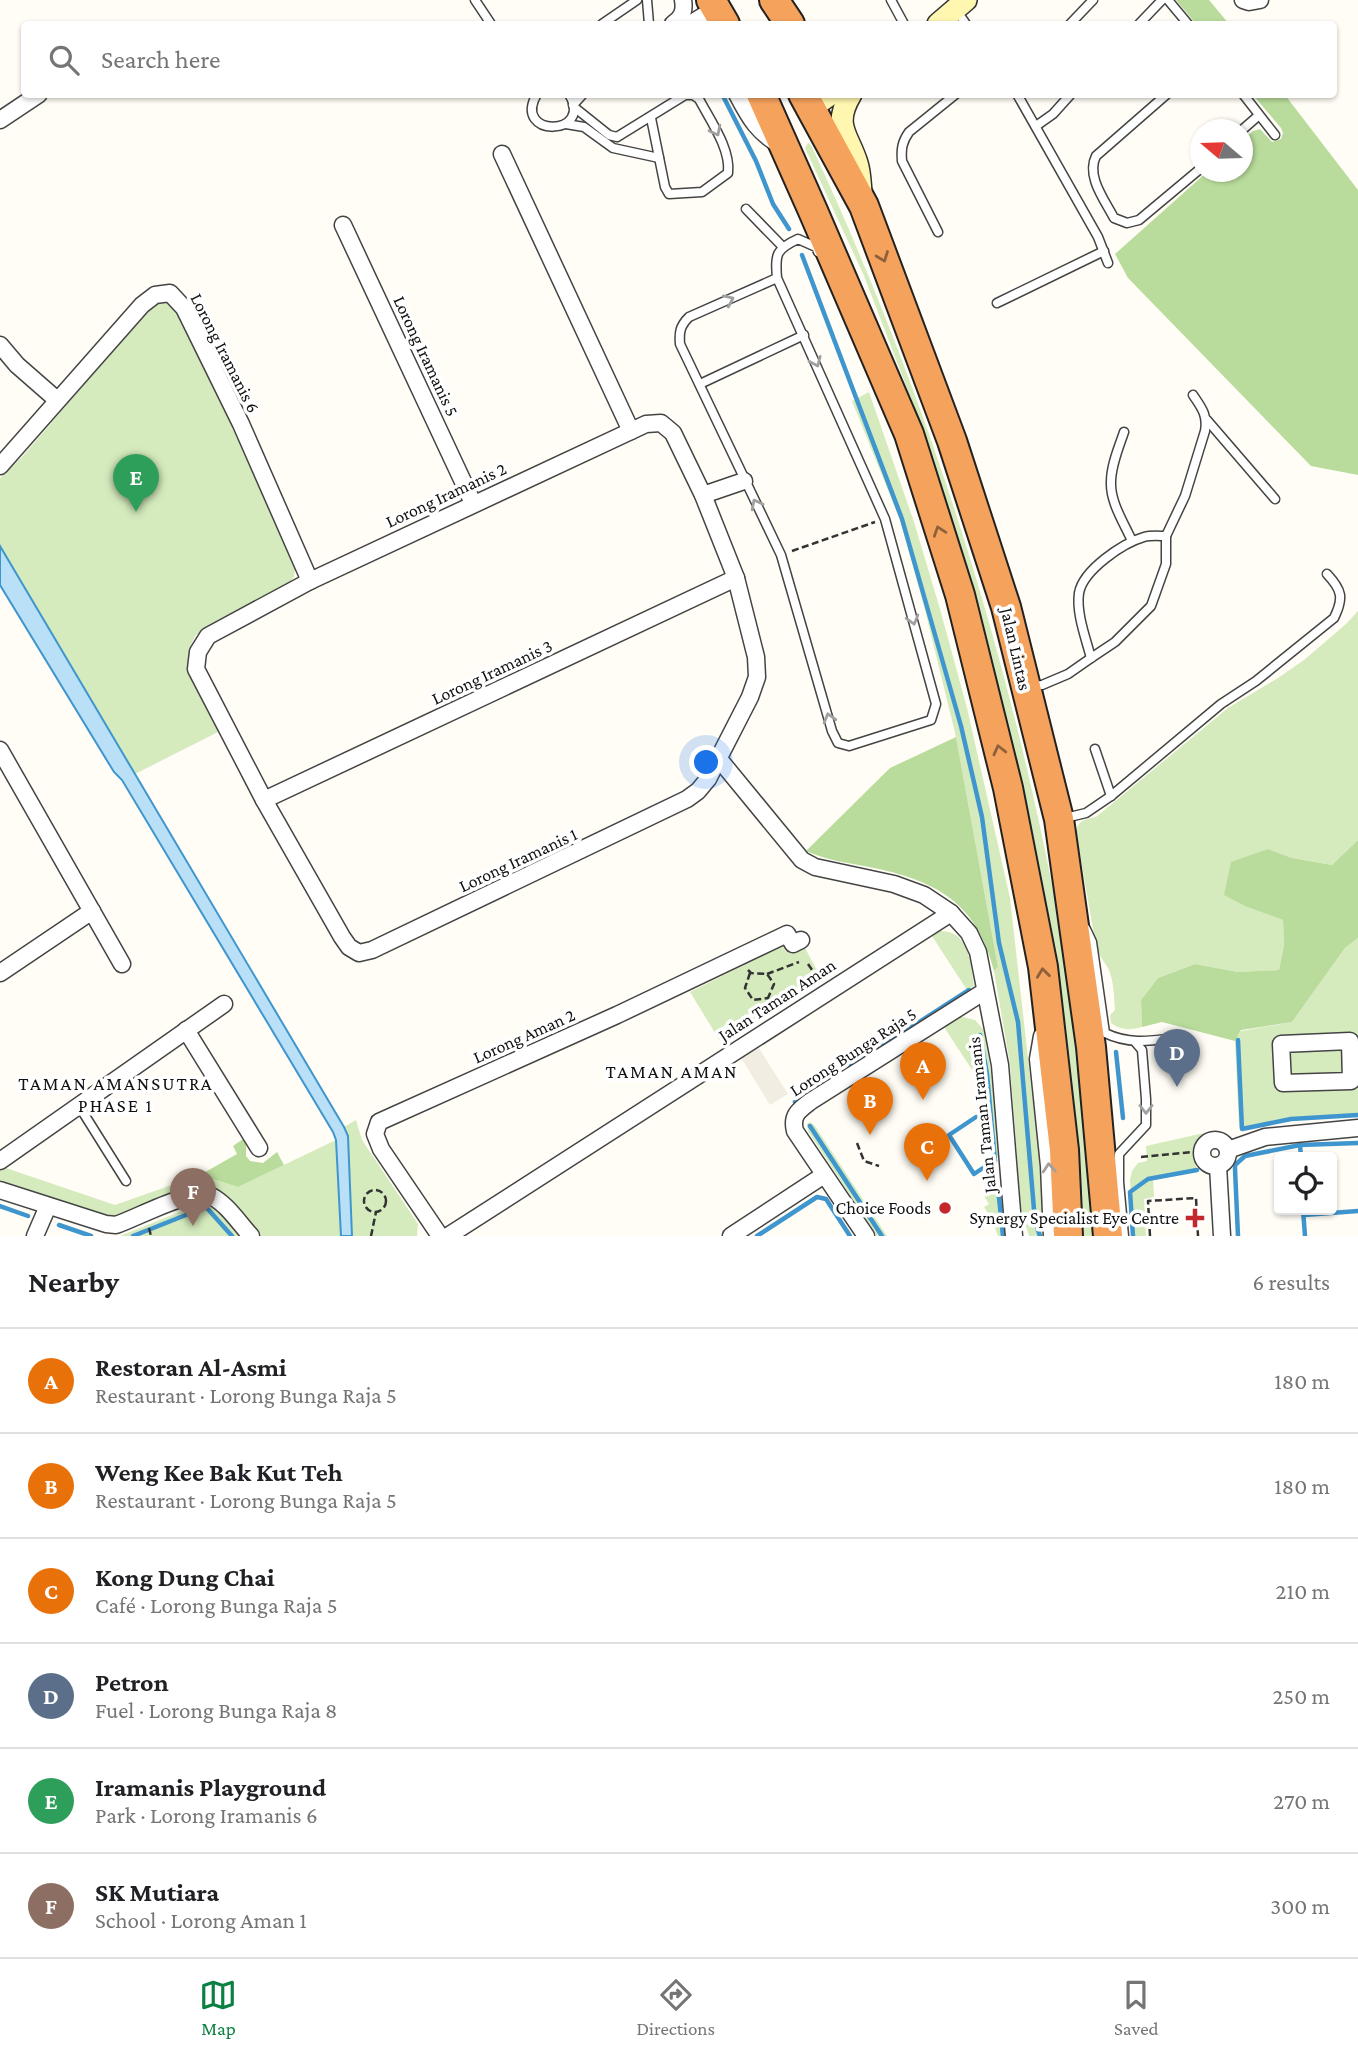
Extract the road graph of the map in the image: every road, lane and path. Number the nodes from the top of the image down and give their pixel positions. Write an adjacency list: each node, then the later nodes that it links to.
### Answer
1 (475, 0): 15 (lane)
2 (637, 0): 16 (lane)
3 (647, 0): 17 (lane)
4 (683, 0): 18 (street)
5 (757, 0): 20 (highway)
6 (774, 0): 21 (highway)
7 (891, 0): 22 (lane)
8 (1093, 0): 24 (lane)
9 (1163, 0): 25 (lane)
10 (1168, 0): 26 (lane)
11 (1243, 0): 12 (street)
12 (1260, 0)
13 (718, 8): 19 (street)
14 (963, 11): 23 (street)
15 (489, 21)
16 (606, 21)
17 (649, 21)
18 (676, 21)
19 (695, 21)
20 (768, 21)
21 (788, 21)
22 (902, 21)
23 (943, 21)
24 (1073, 21)
25 (1142, 21)
26 (1186, 21)
27 (33, 98): 45 (street)
28 (534, 98): 47 (lane)
29 (571, 98): 42 (lane)
30 (580, 98): 42 (lane)
31 (681, 98): 44 (lane, one-way to 31)
32 (698, 98): 52 (lane, one-way to 52)
33 (739, 98): 50 (street)
34 (763, 98): 50 (highway)
35 (849, 98): 54 (street)
36 (951, 98): 57 (lane)
37 (1019, 98): 48 (lane)
38 (1067, 98): 48 (lane)
39 (1162, 98): 53 (lane)
40 (1245, 98): 43 (lane)
41 (814, 99): 54 (highway, Jalan Lintas); 72 (highway)
42 (574, 106): 44 (lane); 47 (lane)
43 (1258, 116): 46 (lane); 49 (lane)
44 (651, 118): 52 (lane)
45 (0, 120)
46 (1253, 120)
47 (566, 124): 52 (lane)
48 (1036, 126): 59 (lane)
49 (1275, 135)
50 (785, 148): 72 (highway)
51 (502, 153): 70 (street)
52 (659, 158)
53 (1190, 177)
54 (863, 206): 87 (highway, Jalan Lintas, one-way to 87)
55 (746, 209): 58 (lane)
56 (343, 225): 77 (street, Lorong Iramanis 5)
57 (938, 232)
58 (782, 246): 60 (lane); 62 (lane)
59 (1104, 251): 61 (lane); 63 (lane)
60 (821, 258)
61 (1108, 262)
62 (777, 278): 64 (lane); 66 (lane, one-way to 62)
63 (997, 303)
64 (804, 335): 66 (lane); 78 (lane, one-way to 78)
65 (0, 345): 68 (street)
66 (700, 384): 74 (lane)
67 (1193, 395): 69 (lane)
68 (57, 400): 73 (street, Lorong Iramanis 6); 84 (street, Lorong Iramanis 6)
69 (1207, 420): 76 (lane); 79 (lane)
70 (631, 430): 75 (street, Lorong Iramanis 2); 77 (street, Lorong Iramanis 2)
71 (1124, 432): 80 (lane)
72 (909, 434): 109 (highway, one-way to 72)
73 (0, 466)
74 (744, 481): 75 (street); 81 (lane, one-way to 74)
75 (703, 495): 83 (street, Lorong Iramanis 1)
76 (1275, 499)
77 (473, 503): 84 (street, Lorong Iramanis 2)
78 (885, 519): 81 (path); 81 (lane, one-way to 81)
79 (1166, 536): 80 (lane); 85 (lane)
80 (1132, 541): 85 (lane)
81 (781, 555)
82 (1327, 575): 91 (lane)
83 (736, 578): 90 (street, Lorong Iramanis 1); 92 (street, Lorong Iramanis 3)
84 (310, 581): 86 (street, Lorong Iramanis 2)
85 (1091, 659): 87 (lane)
86 (196, 669): 92 (street, Lorong Iramanis 1)
87 (1025, 687): 93 (highway, Jalan Lintas)
88 (1096, 749): 91 (lane)
89 (1, 755): 95 (street)
90 (719, 759): 92 (street, Lorong Iramanis 1); 96 (street, Jalan Taman Iramanis)
91 (1111, 796): 93 (lane)
92 (264, 800)
93 (1059, 819): 94 (highway, Jalan Lintas)
94 (1072, 902): 113 (lane); 144 (highway, Jalan Lintas)
95 (92, 911): 99 (street); 103 (street)
96 (951, 913): 106 (street, Jalan Taman Iramanis); 138 (street, Jalan Taman Aman)
97 (801, 940): 137 (street, Lorong Aman 2)
98 (799, 962): 104 (path)
99 (122, 964)
100 (744, 964): 102 (path)
101 (808, 964): 105 (path)
102 (751, 973): 104 (path); 107 (path)
103 (0, 974)
104 (767, 974): 107 (path)
105 (821, 983)
106 (985, 991): 127 (street, Lorong Bunga Raja 5); 141 (street, Jalan Taman Iramanis)
107 (768, 999): 110 (path)
108 (224, 1004): 111 (street)
109 (1047, 1006): 142 (street, one-way to 109); 143 (highway)
110 (777, 1011)
111 (186, 1030): 115 (street); 119 (street)
112 (1184, 1037): 113 (lane)
113 (1136, 1043): 145 (lane, one-way to 145)
114 (1283, 1083): 114 (street)
115 (79, 1106): 124 (street); 128 (lane)
116 (920, 1126): 122 (path)
117 (1358, 1128): 120 (street)
118 (857, 1143): 125 (path)
119 (259, 1149)
120 (1228, 1150): 121 (street); 126 (street)
121 (1202, 1151): 123 (path); 126 (street)
122 (910, 1155)
123 (1142, 1157)
124 (0, 1161)
125 (879, 1166)
126 (1218, 1166): 148 (street)
127 (824, 1175): 139 (street); 140 (street, Lorong Bunga Raja 5)
128 (126, 1181)
129 (0, 1190): 130 (street)
130 (48, 1206): 133 (street); 135 (street)
131 (376, 1212): 131 (path); 136 (path)
132 (150, 1230): 134 (path)
133 (35, 1236)
134 (151, 1236)
135 (251, 1236)
136 (371, 1236)
137 (440, 1236)
138 (448, 1236)
139 (731, 1236)
140 (866, 1236)
141 (1014, 1236)
142 (1052, 1236)
143 (1068, 1236)
144 (1108, 1236)
145 (1124, 1236)
146 (1150, 1236): 147 (path)
147 (1198, 1236)
148 (1222, 1236)

